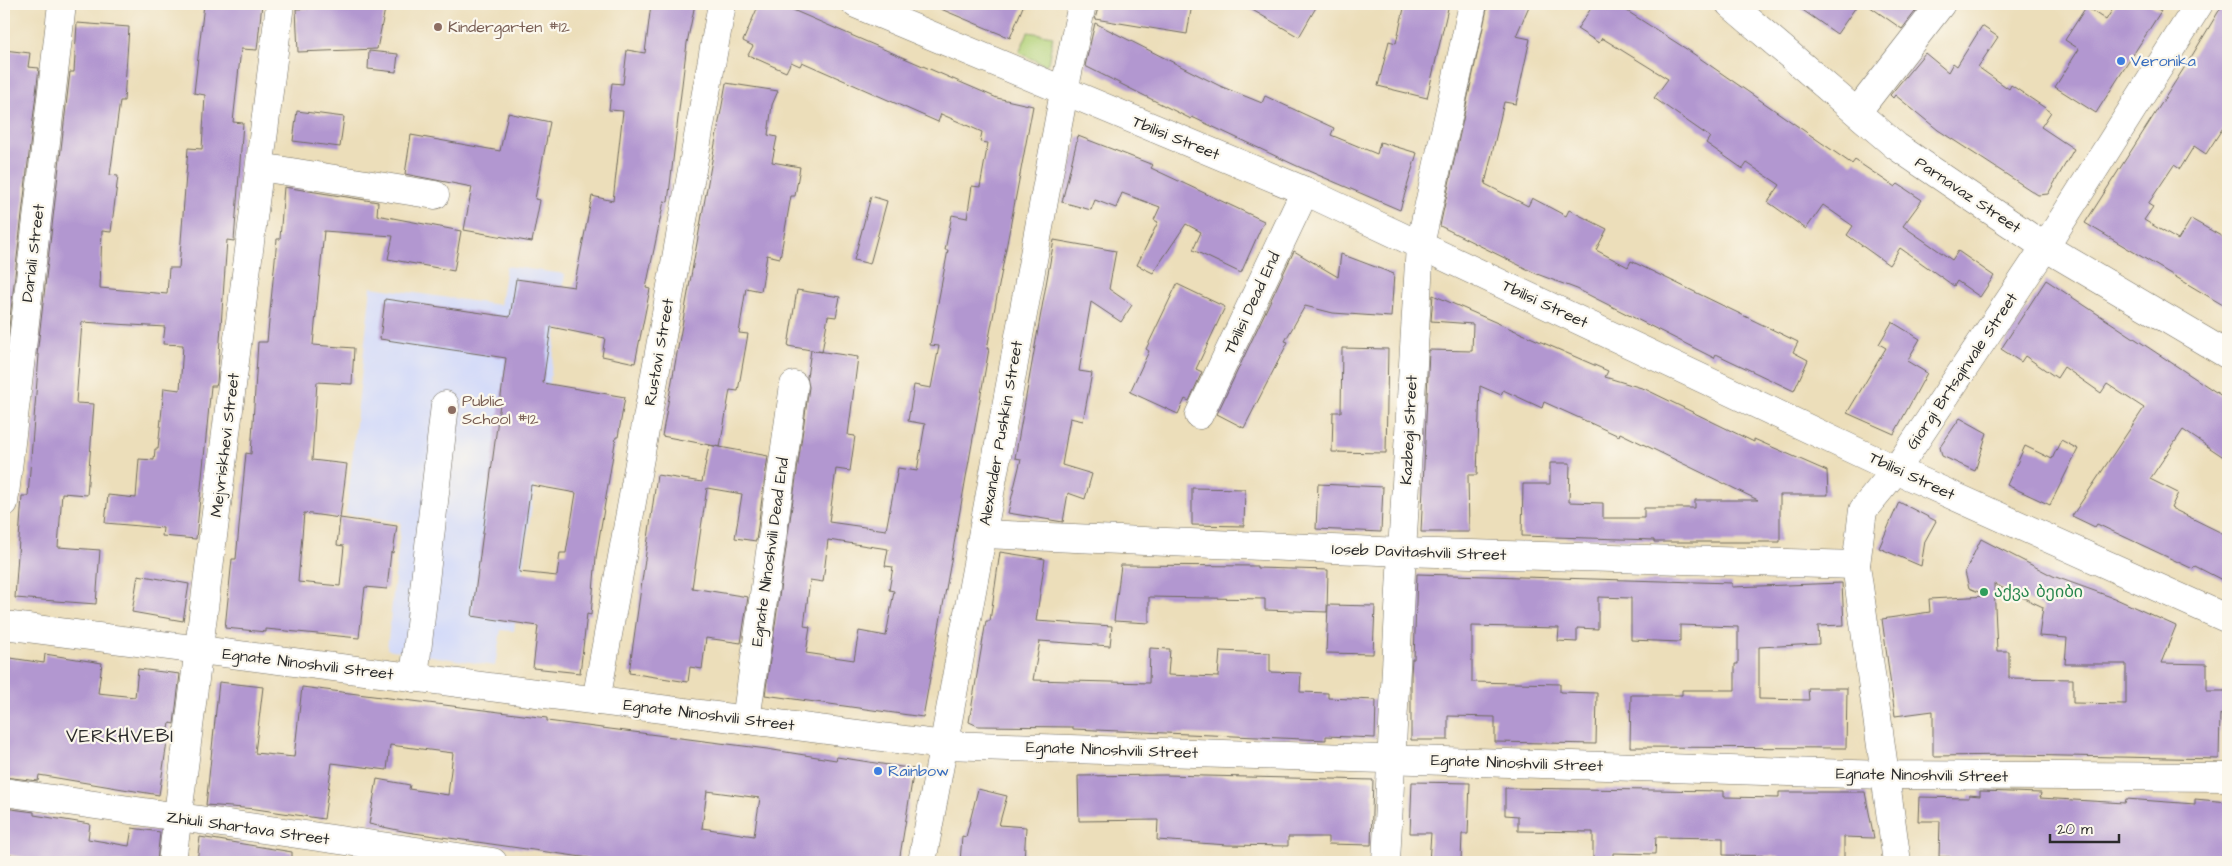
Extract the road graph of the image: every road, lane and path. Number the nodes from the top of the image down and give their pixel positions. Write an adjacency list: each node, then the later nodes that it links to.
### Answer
1 (62, 4): 22 (street, Dariali Street)
2 (280, 4): 12 (street, Mejvriskhevi Street)
3 (722, 4): 30 (street, Rustavi Street)
4 (856, 4): 10 (street, Tbilisi Street)
5 (1082, 4): 10 (street, Alexander Pushkin Street)
6 (1473, 4): 15 (street, Kazbegi Street)
7 (1730, 4): 11 (street, Parnavaz Street)
8 (1941, 4): 11 (street)
9 (2199, 4): 16 (street, Giorgi Brtsqinvale Street)
10 (1064, 92): 13 (street, Tbilisi Street); 23 (street, Alexander Pushkin Street)
11 (1857, 112): 16 (street, Parnavaz Street)
12 (260, 167): 14 (street); 28 (street, Mejvriskhevi Street)
13 (1305, 191): 15 (street, Tbilisi Street); 20 (street, Tbilisi Dead End)
14 (435, 195)
15 (1420, 245): 21 (street, Tbilisi Street); 24 (street, Kazbegi Street)
16 (2045, 247): 17 (street, Parnavaz Street); 21 (street, Giorgi Brtsqinvale Street)
17 (2228, 355)
18 (794, 385): 31 (street, Egnate Ninoshvili Dead End)
19 (445, 405): 29 (street)
20 (1199, 415)
21 (1896, 470): 25 (street, Giorgi Brtsqinvale Street); 26 (street, Tbilisi Street)
22 (4, 503)
23 (983, 534): 24 (street, Ioseb Davitashvili Street); 32 (street, Alexander Pushkin Street)
24 (1402, 552): 25 (street, Ioseb Davitashvili Street); 33 (street, Kazbegi Street)
25 (1856, 565): 34 (street, Giorgi Brtsqinvale Street)
26 (2228, 619)
27 (4, 625): 28 (street, Egnate Ninoshvili Street)
28 (199, 650): 29 (street, Egnate Ninoshvili Street); 37 (street, Mejvriskhevi Street)
29 (414, 678): 30 (street, Egnate Ninoshvili Street)
30 (596, 701): 31 (street, Egnate Ninoshvili Street)
31 (746, 720): 32 (street, Egnate Ninoshvili Street)
32 (944, 745): 33 (street, Egnate Ninoshvili Street); 40 (street, Alexander Pushkin Street)
33 (1392, 759): 34 (street, Egnate Ninoshvili Street); 41 (street, Kazbegi Street)
34 (1885, 776): 35 (street, Egnate Ninoshvili Street); 42 (street, Giorgi Brtsqinvale Street)
35 (2228, 777)
36 (4, 792): 37 (street, Zhiuli Shartava Street)
37 (178, 818): 38 (street, Mejvriskhevi Street); 39 (street, Zhiuli Shartava Street)
38 (172, 862)
39 (492, 862)
40 (922, 862)
41 (1386, 862)
42 (1897, 862)

